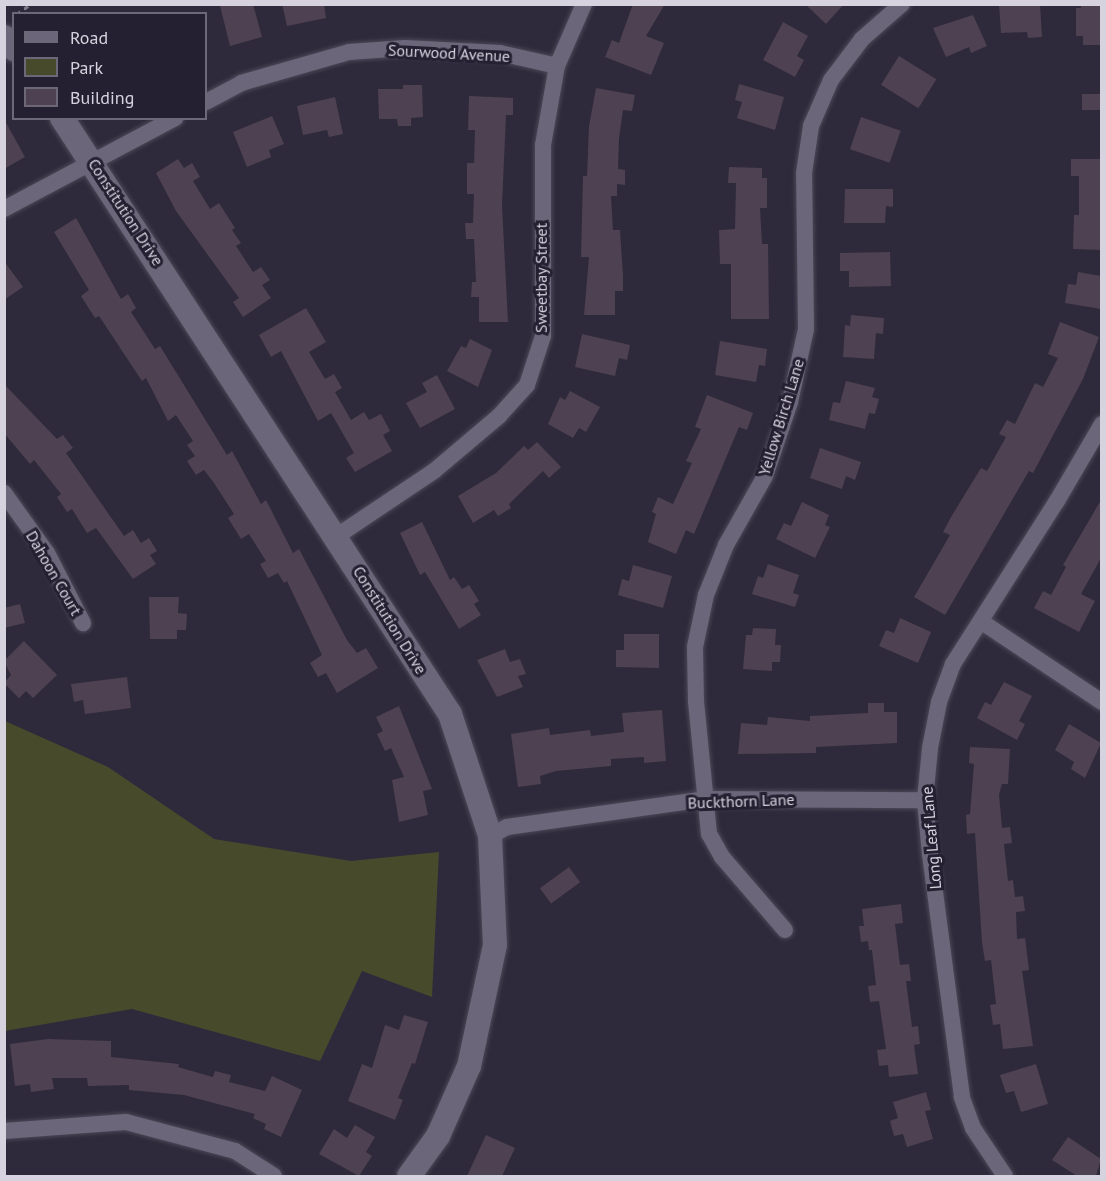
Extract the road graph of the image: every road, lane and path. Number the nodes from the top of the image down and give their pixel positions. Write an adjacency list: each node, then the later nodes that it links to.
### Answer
1 (585, 4): 3 (street, Sweetbay Street)
2 (902, 4): 15 (street, Yellow Birch Lane)
3 (557, 66): 4 (street, Sourwood Avenue); 11 (street, Sweetbay Street)
4 (207, 101)
5 (63, 120): 7 (street, Constitution Drive)
6 (171, 120): 7 (street)
7 (93, 162): 8 (street); 11 (street, Constitution Drive)
8 (4, 209)
9 (1101, 424): 12 (street, Long Leaf Lane)
10 (4, 493): 13 (street, Dahoon Court)
11 (337, 536): 17 (street, Constitution Drive)
12 (982, 622): 14 (street); 16 (street, Long Leaf Lane)
13 (83, 623)
14 (1101, 702)
15 (705, 799): 16 (street, Buckthorn Lane); 17 (street, Buckthorn Lane); 18 (street, Yellow Birch Lane)
16 (925, 800): 22 (street, Long Leaf Lane)
17 (490, 836): 21 (street, Constitution Drive)
18 (784, 930)
19 (4, 1131): 20 (street)
20 (274, 1176)
21 (410, 1176)
22 (1005, 1176)

